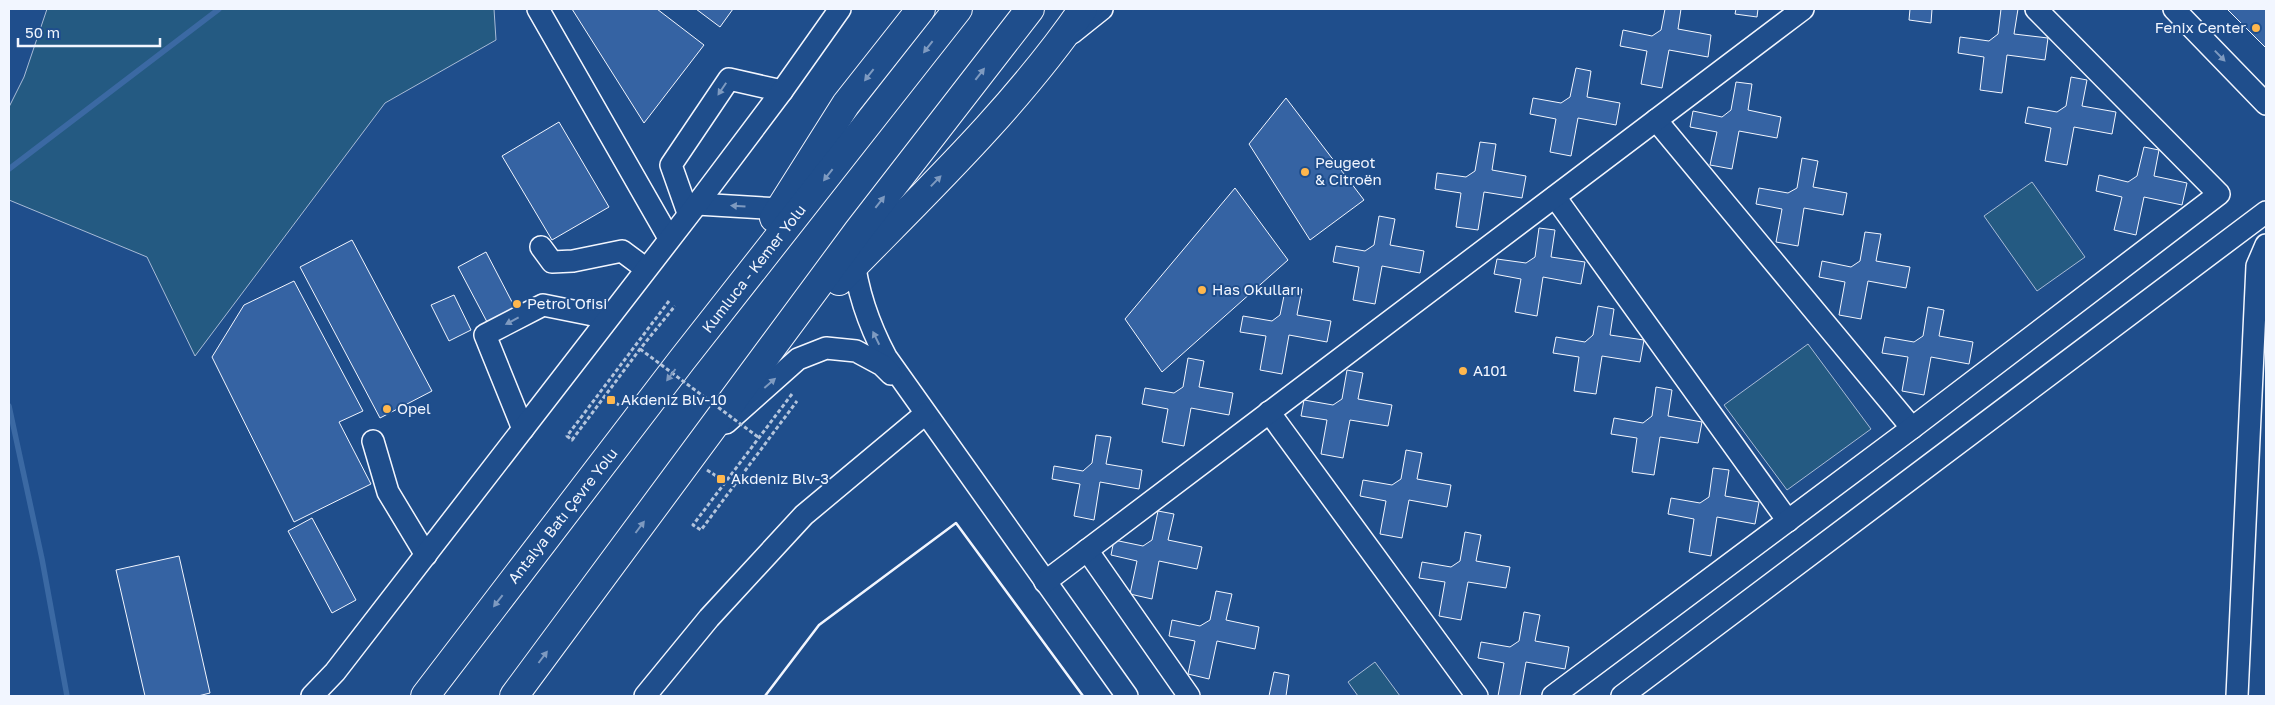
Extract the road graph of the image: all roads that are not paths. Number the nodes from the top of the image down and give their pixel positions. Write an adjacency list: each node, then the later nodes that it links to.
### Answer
1 (538, 9): 20 (street)
2 (840, 9): 12 (street)
3 (921, 9): 17 (highway, Kumluca - Kemer Yolu, one-way to 17)
4 (958, 9): 26 (highway, Kumluca - Kemer Yolu, one-way to 26)
5 (1030, 9): 19 (highway, one-way to 5)
6 (1083, 9): 11 (highway)
7 (1102, 9): 11 (street)
8 (1803, 9): 14 (street)
9 (2036, 9): 31 (street)
10 (2174, 9): 13 (street, one-way to 13)
11 (1060, 42): 23 (highway, one-way to 11)
12 (782, 91): 16 (street); 16 (street, one-way to 16)
13 (2266, 104)
14 (1656, 120): 15 (street); 31 (street)
15 (1555, 197): 29 (street); 35 (street)
16 (693, 208): 17 (street, one-way to 16); 20 (street)
17 (780, 209): 26 (highway, Kumluca - Kemer Yolu)
18 (2266, 212): 47 (street)
19 (855, 236): 23 (street); 27 (highway)
20 (669, 238): 24 (street)
21 (2266, 246): 48 (street)
22 (541, 247): 24 (street)
23 (854, 265): 27 (highway); 28 (street, one-way to 23)
24 (645, 268): 25 (street)
25 (608, 318): 32 (street); 32 (street, one-way to 32)
26 (701, 336): 40 (highway, Antalya Batı Çevre Yolu, one-way to 40)
27 (768, 354): 34 (highway)
28 (911, 394): 30 (street); 34 (street, one-way to 28)
29 (1269, 412): 36 (street); 45 (street)
30 (925, 414): 38 (street); 42 (street)
31 (1912, 428): 35 (street)
32 (523, 429): 37 (street)
33 (373, 441): 37 (street)
34 (696, 452): 41 (highway, one-way to 34)
35 (1788, 521): 46 (street)
36 (1087, 550): 38 (street); 44 (street)
37 (426, 555): 39 (street)
38 (1045, 582): 43 (street)
39 (312, 696)
40 (425, 696)
41 (514, 696)
42 (645, 696)
43 (1127, 696)
44 (1189, 696)
45 (1477, 696)
46 (1553, 696)
47 (1622, 696)
48 (2237, 696)

